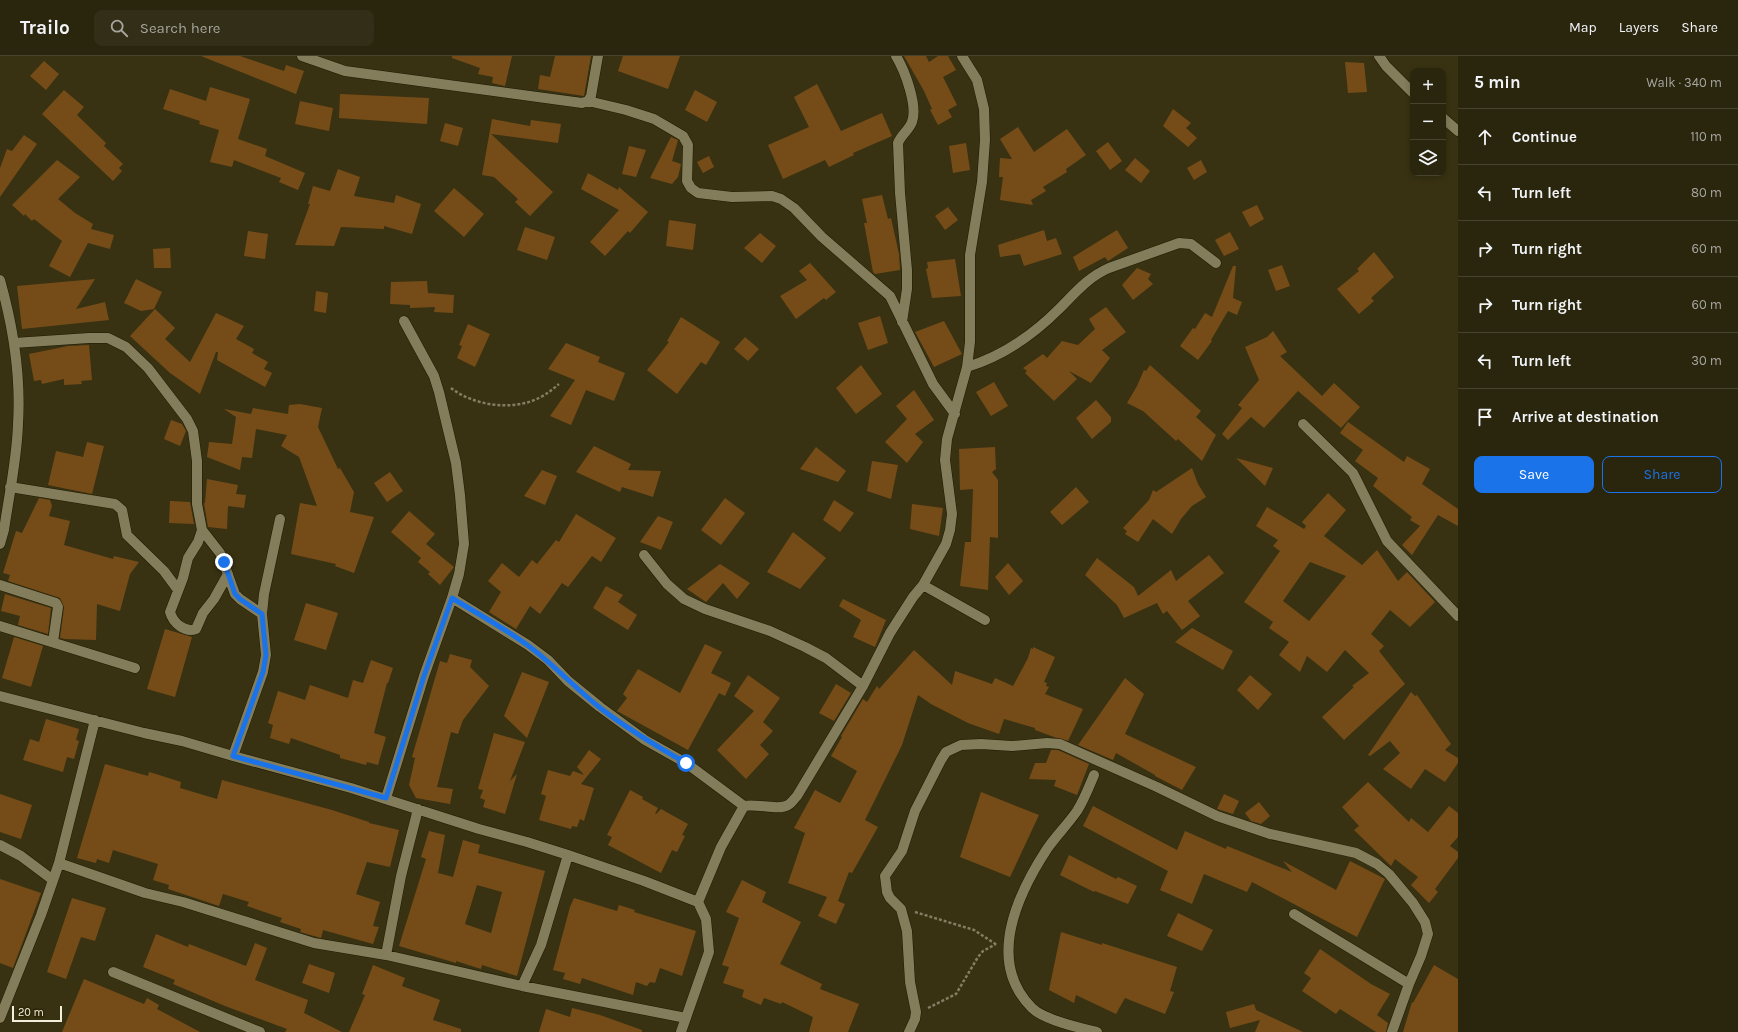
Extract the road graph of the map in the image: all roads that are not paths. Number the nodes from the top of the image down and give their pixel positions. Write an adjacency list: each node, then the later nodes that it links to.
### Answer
1 (302, 56): 7 (street)
2 (598, 56): 7 (street)
3 (896, 56): 14 (street)
4 (962, 56): 16 (street)
5 (1379, 56): 6 (street)
6 (1410, 90)
7 (588, 101): 14 (street)
8 (1446, 120): 9 (street)
9 (1458, 130)
10 (1216, 263): 16 (street)
11 (0, 280): 12 (street)
12 (1, 290): 15 (street)
13 (404, 321): 29 (street)
14 (902, 322): 17 (street)
15 (14, 343): 19 (street); 22 (street)
16 (967, 367): 17 (street)
17 (955, 414): 27 (street)
18 (1303, 424): 31 (street)
19 (10, 487): 21 (street); 28 (street)
20 (280, 519): 30 (street)
21 (2, 529): 23 (street)
22 (202, 530): 25 (street); 28 (street)
23 (0, 544)
24 (644, 555): 36 (street)
25 (228, 574): 28 (street); 30 (street)
26 (0, 584): 34 (street)
27 (922, 585): 32 (street); 36 (street)
28 (178, 590)
29 (452, 598): 41 (street); 42 (street)
30 (262, 614): 39 (street)
31 (1458, 616)
32 (984, 620)
33 (0, 626): 34 (street)
34 (53, 642): 35 (street)
35 (135, 668)
36 (863, 686): 42 (street)
37 (0, 696): 38 (street)
38 (95, 720): 39 (street); 46 (street)
39 (233, 756): 41 (street)
40 (1094, 775): 59 (street)
41 (386, 798): 43 (street)
42 (744, 806): 48 (street)
43 (418, 809): 45 (street); 50 (street)
44 (0, 845): 47 (street)
45 (568, 855): 48 (street); 53 (street)
46 (58, 863): 47 (street); 50 (street)
47 (53, 880): 54 (street)
48 (698, 902): 55 (street)
49 (1294, 914): 52 (street)
50 (386, 955): 53 (street)
51 (113, 972): 56 (street)
52 (1409, 984): 58 (street); 60 (street)
53 (522, 986): 55 (street)
54 (0, 1018)
55 (686, 1018): 57 (street)
56 (260, 1032)
57 (681, 1032)
58 (909, 1032)
59 (1097, 1032)
60 (1392, 1032)

